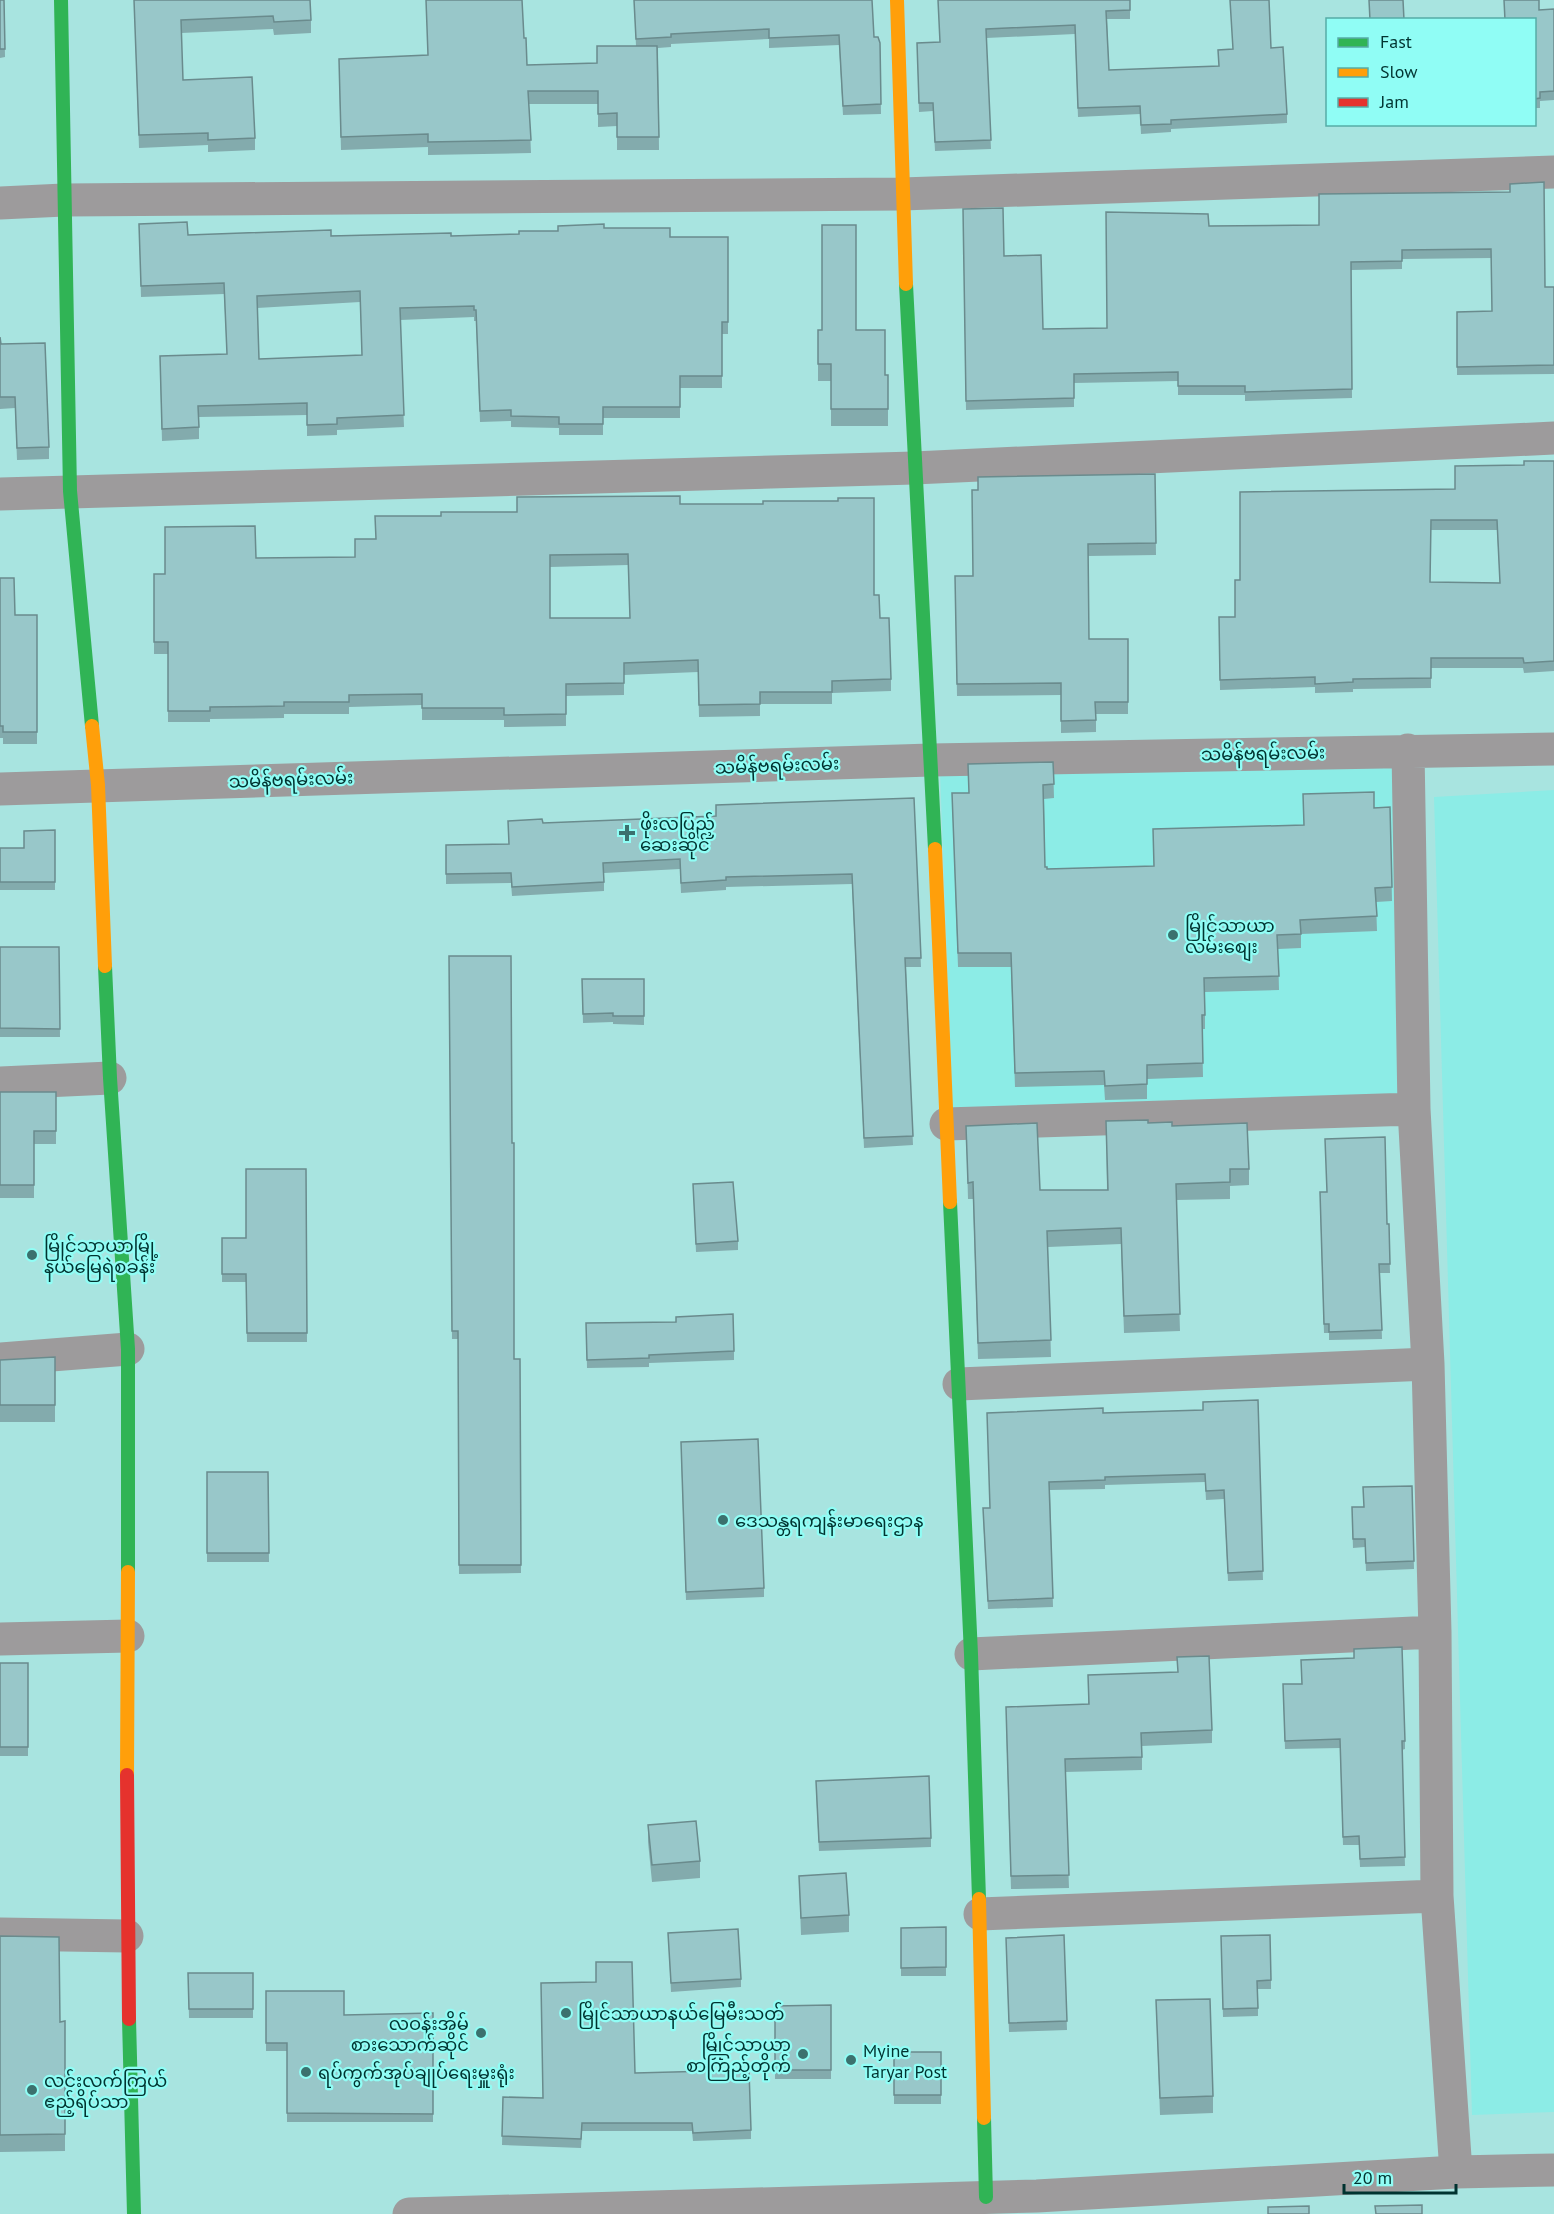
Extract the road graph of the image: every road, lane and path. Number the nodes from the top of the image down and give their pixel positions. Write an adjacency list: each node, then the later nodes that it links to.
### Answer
1 (61, 0): 5 (street)
2 (897, 0): 4 (street)
3 (1554, 172): 4 (street)
4 (902, 194): 5 (street); 8 (street)
5 (64, 201): 6 (street); 9 (street)
6 (0, 203)
7 (1554, 438): 8 (street)
8 (914, 468): 9 (street); 13 (street)
9 (70, 491): 10 (street); 14 (street)
10 (0, 494)
11 (1554, 749): 12 (street, သမိန်ဗရမ်းလမ်း)
12 (1408, 750): 13 (street, သမိန်ဗရမ်းလမ်း); 18 (street)
13 (931, 760): 14 (street, သမိန်ဗရမ်းလမ်း); 19 (street)
14 (98, 785): 15 (street, သမိန်ဗရမ်းလမ်း); 16 (street)
15 (0, 789)
16 (110, 1078): 17 (street); 20 (street)
17 (0, 1083)
18 (1414, 1109): 19 (street); 22 (street)
19 (946, 1124): 23 (street)
20 (128, 1349): 21 (street); 25 (street)
21 (0, 1359)
22 (1428, 1364): 23 (street); 24 (street)
23 (959, 1384): 27 (street)
24 (1435, 1632): 27 (street); 28 (street)
25 (128, 1636): 26 (street); 31 (street)
26 (0, 1639)
27 (971, 1654): 29 (street)
28 (1437, 1896): 29 (street); 33 (street)
29 (980, 1914): 34 (street)
30 (0, 1934): 31 (street)
31 (127, 1936): 36 (street)
32 (1554, 2170): 33 (street)
33 (1456, 2172): 35 (street)
34 (986, 2197): 35 (street); 37 (street)
35 (1037, 2205)
36 (134, 2214)
37 (410, 2214)

